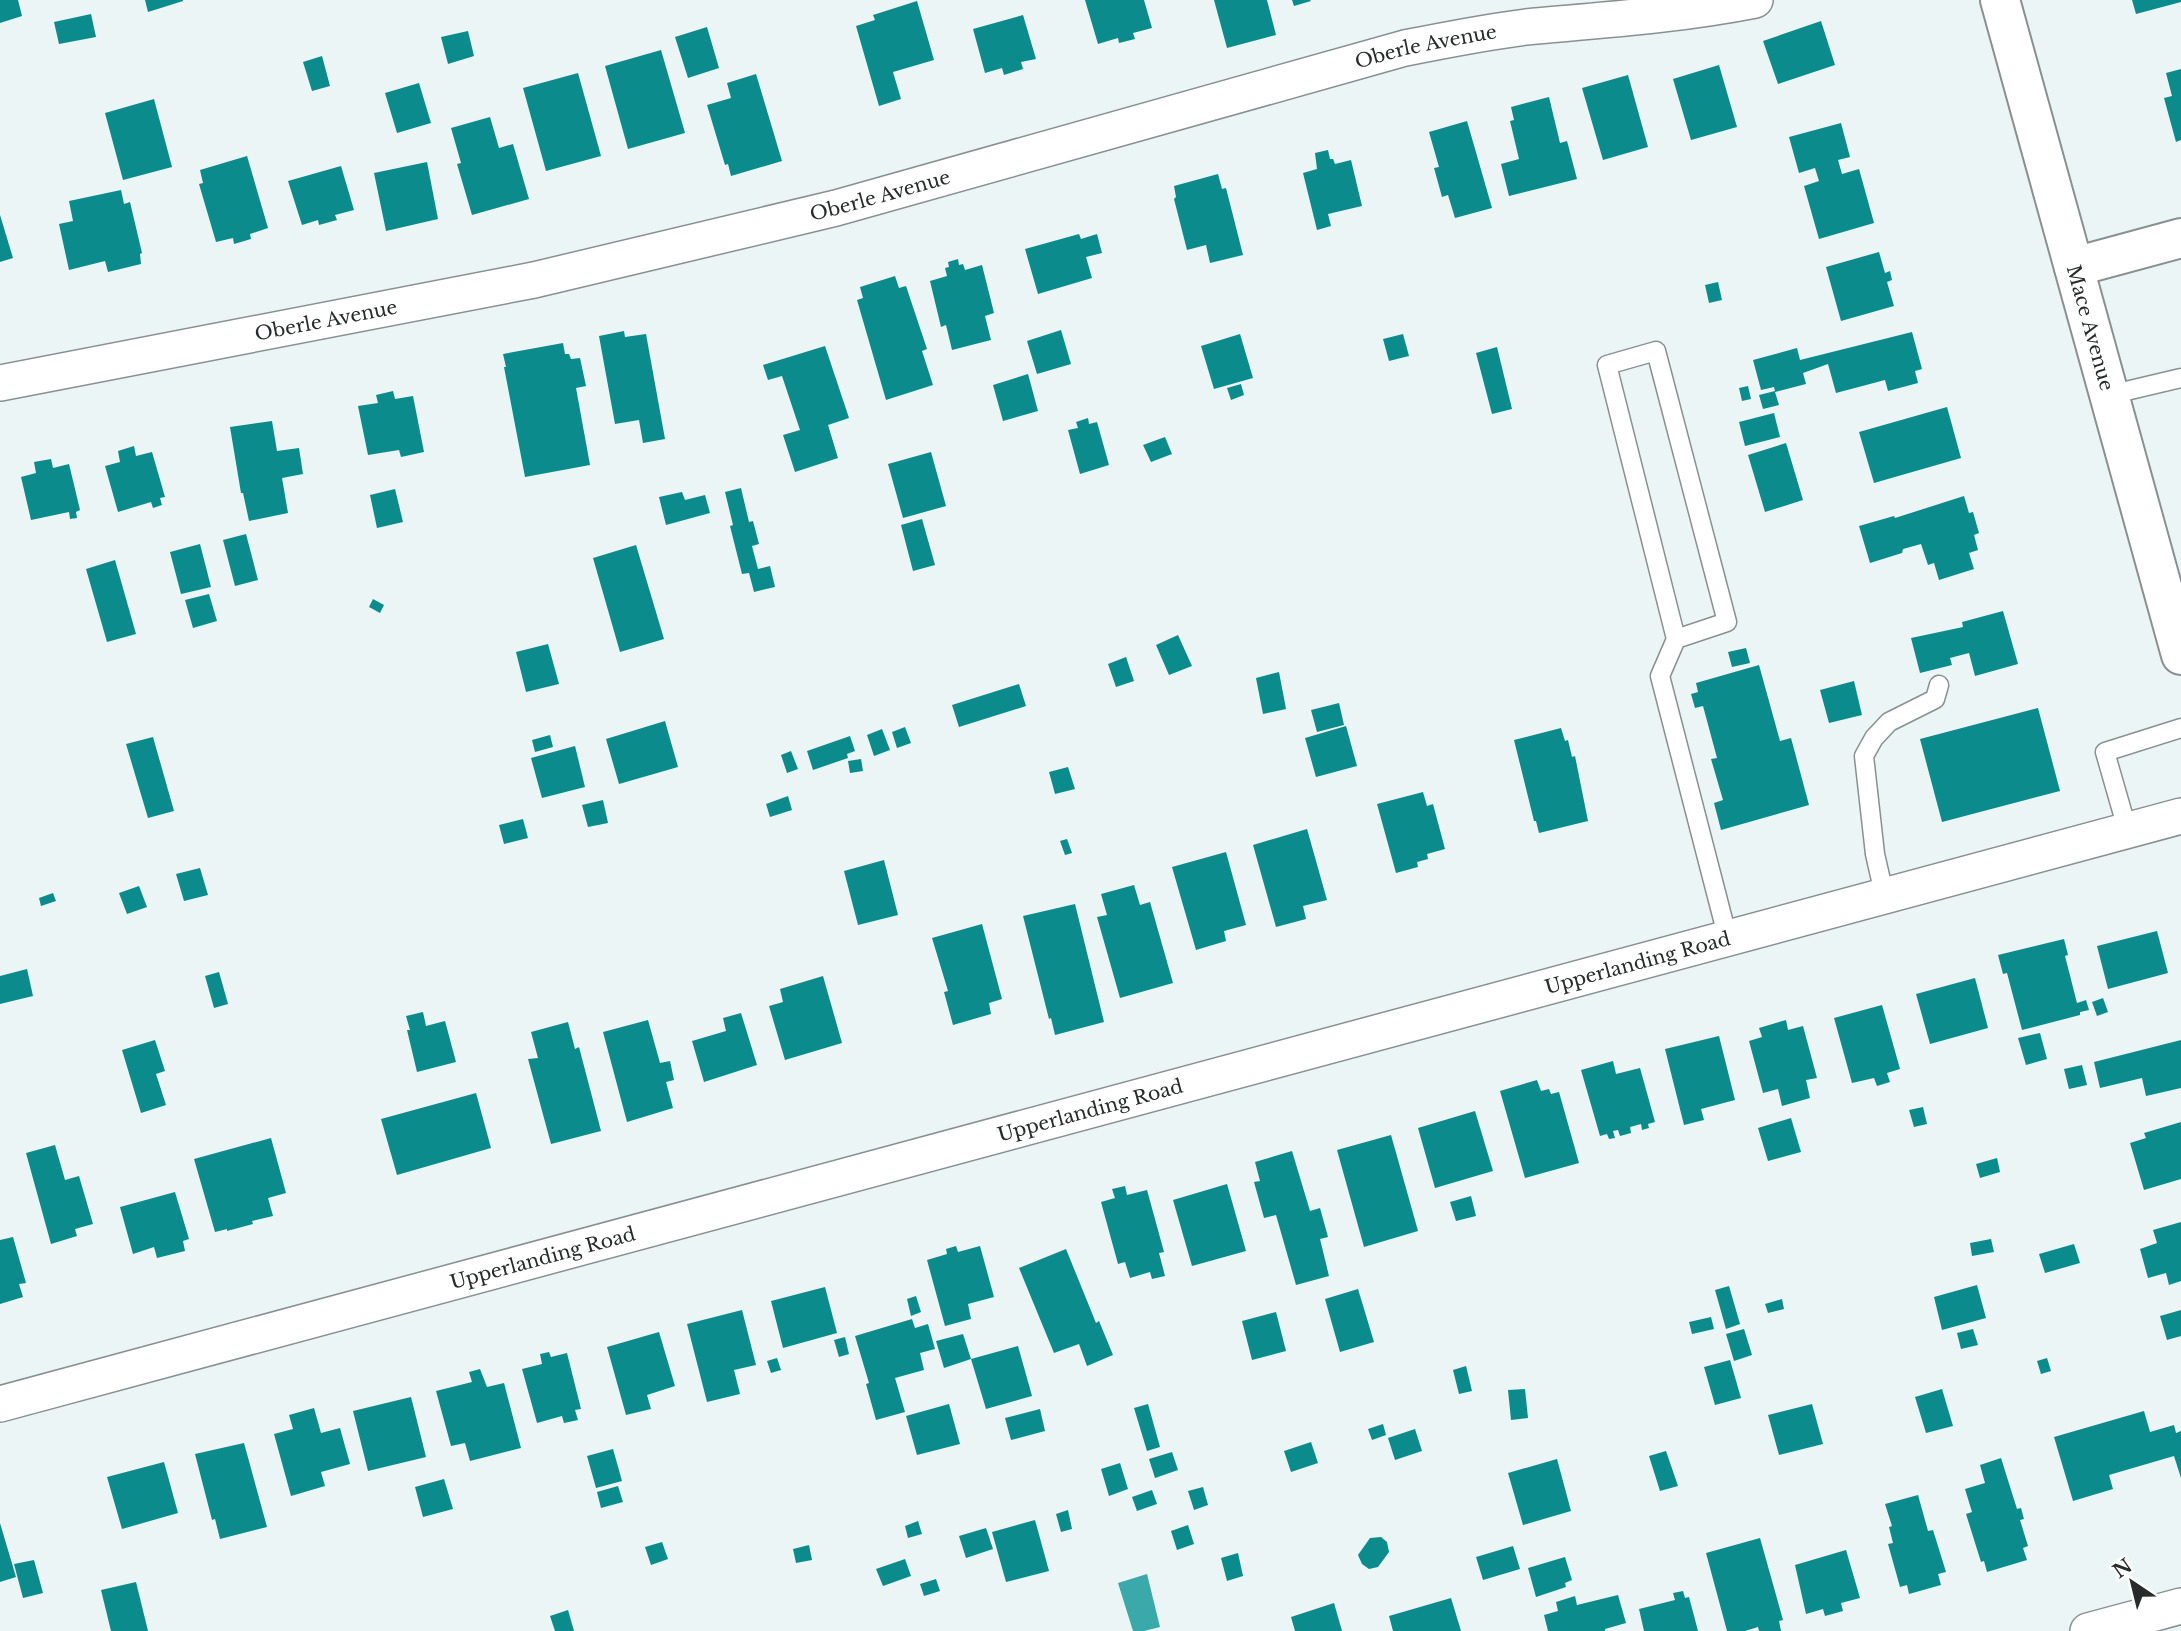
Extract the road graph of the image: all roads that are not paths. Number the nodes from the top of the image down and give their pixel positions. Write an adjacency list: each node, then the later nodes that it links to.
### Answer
1 (1755, 0): 6 (street, Oberle Avenue)
2 (2000, 0): 4 (main road, Mace Avenue)
3 (2181, 238): 4 (main road)
4 (2074, 267): 7 (main road, Mace Avenue)
5 (2181, 378): 7 (lane)
6 (0, 383)
7 (2109, 395): 9 (main road, Mace Avenue)
8 (1676, 639): 8 (lane); 15 (lane)
9 (2181, 655)
10 (1939, 685): 14 (lane)
11 (2181, 728): 13 (lane)
12 (2181, 816): 13 (street, Upperlanding Road)
13 (2128, 832): 14 (street, Upperlanding Road)
14 (1885, 898): 15 (street, Upperlanding Road)
15 (1728, 939): 16 (street, Upperlanding Road)
16 (0, 1405)
17 (2181, 1606): 18 (street)
18 (2088, 1631)

